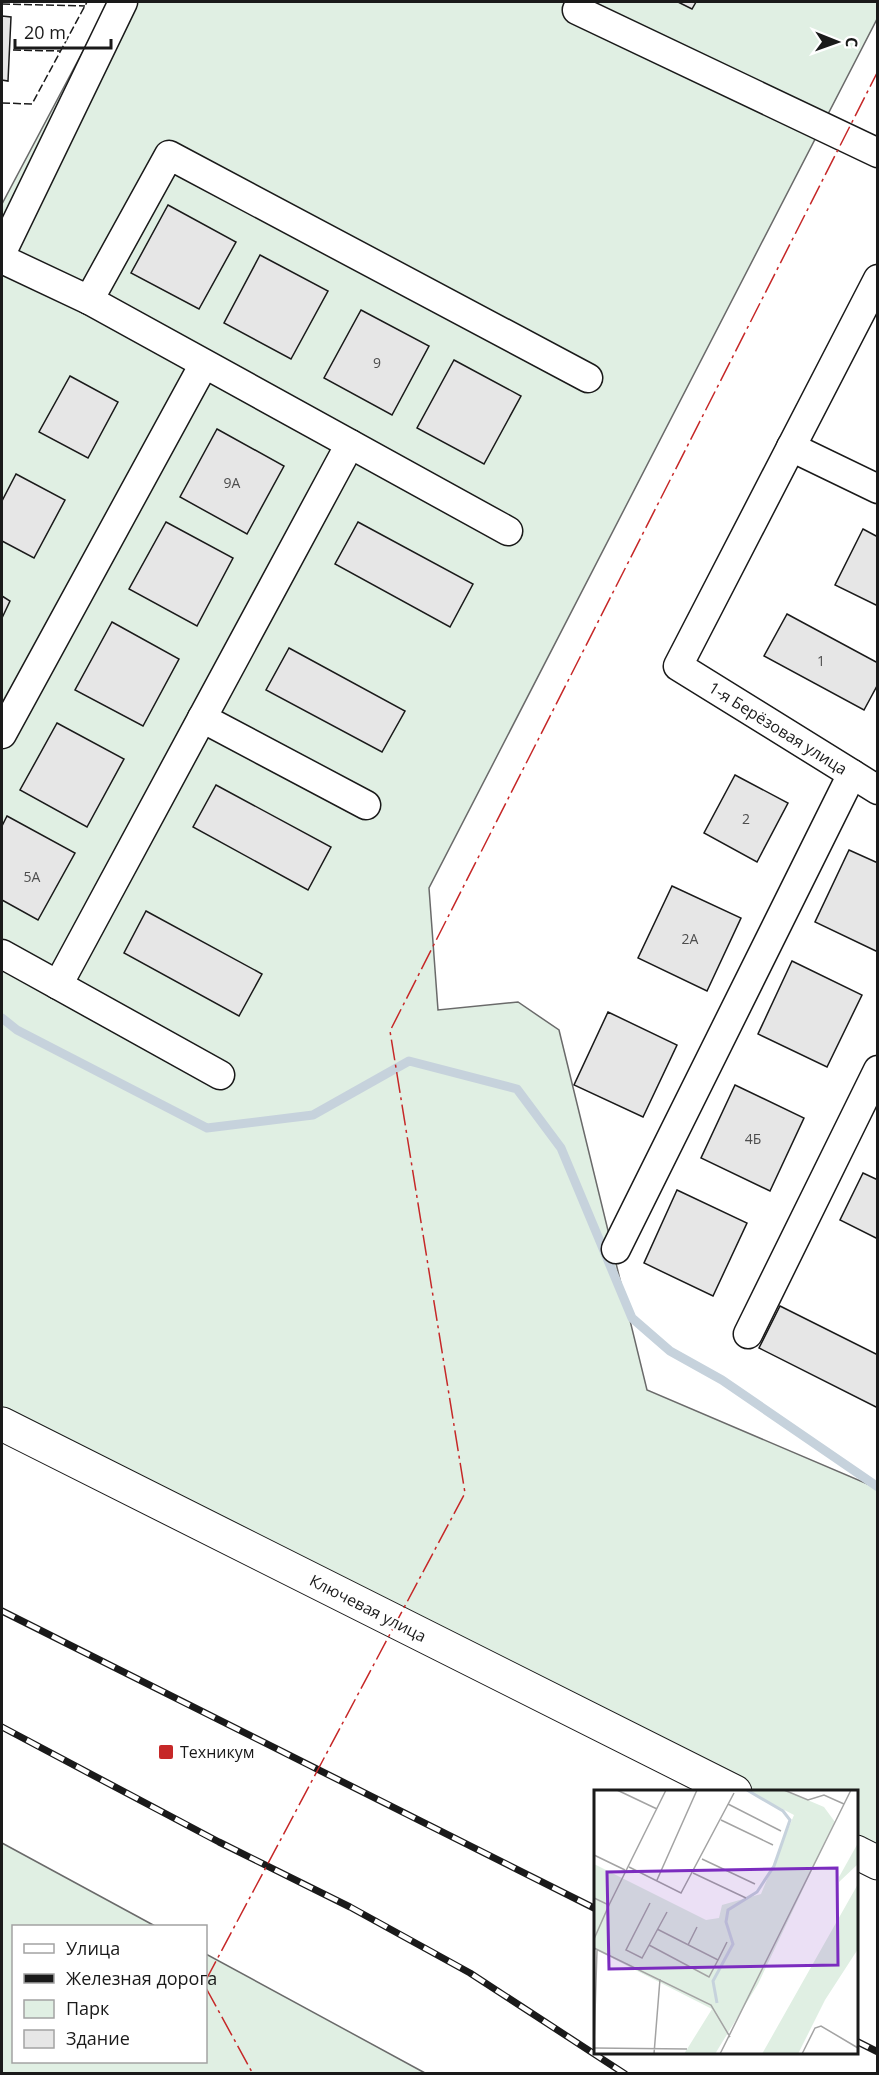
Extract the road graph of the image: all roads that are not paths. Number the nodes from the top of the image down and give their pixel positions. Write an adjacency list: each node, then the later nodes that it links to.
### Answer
1 (123, 2): 4 (street)
2 (573, 4): 3 (street)
3 (878, 153)
4 (2, 252)
5 (2, 259): 7 (street)
6 (878, 279): 11 (street)
7 (88, 300): 8 (street); 9 (street)
8 (204, 364): 10 (street); 15 (street)
9 (588, 378)
10 (350, 444): 13 (street); 14 (street)
11 (791, 447): 12 (street); 16 (street, 1-я Берёзовая улица)
12 (878, 489)
13 (508, 531)
14 (202, 718): 18 (street); 20 (street)
15 (2, 734)
16 (852, 774): 17 (street, 1-я Берёзовая улица); 23 (street)
17 (878, 790)
18 (366, 805)
19 (2, 954): 20 (street)
20 (58, 985): 22 (street)
21 (878, 1070): 24 (street)
22 (220, 1075)
23 (616, 1250)
24 (748, 1334)
25 (2, 1424): 26 (main road, Ключевая улица)
26 (733, 1790)
27 (858, 1853): 28 (main road)
28 (878, 1863)

